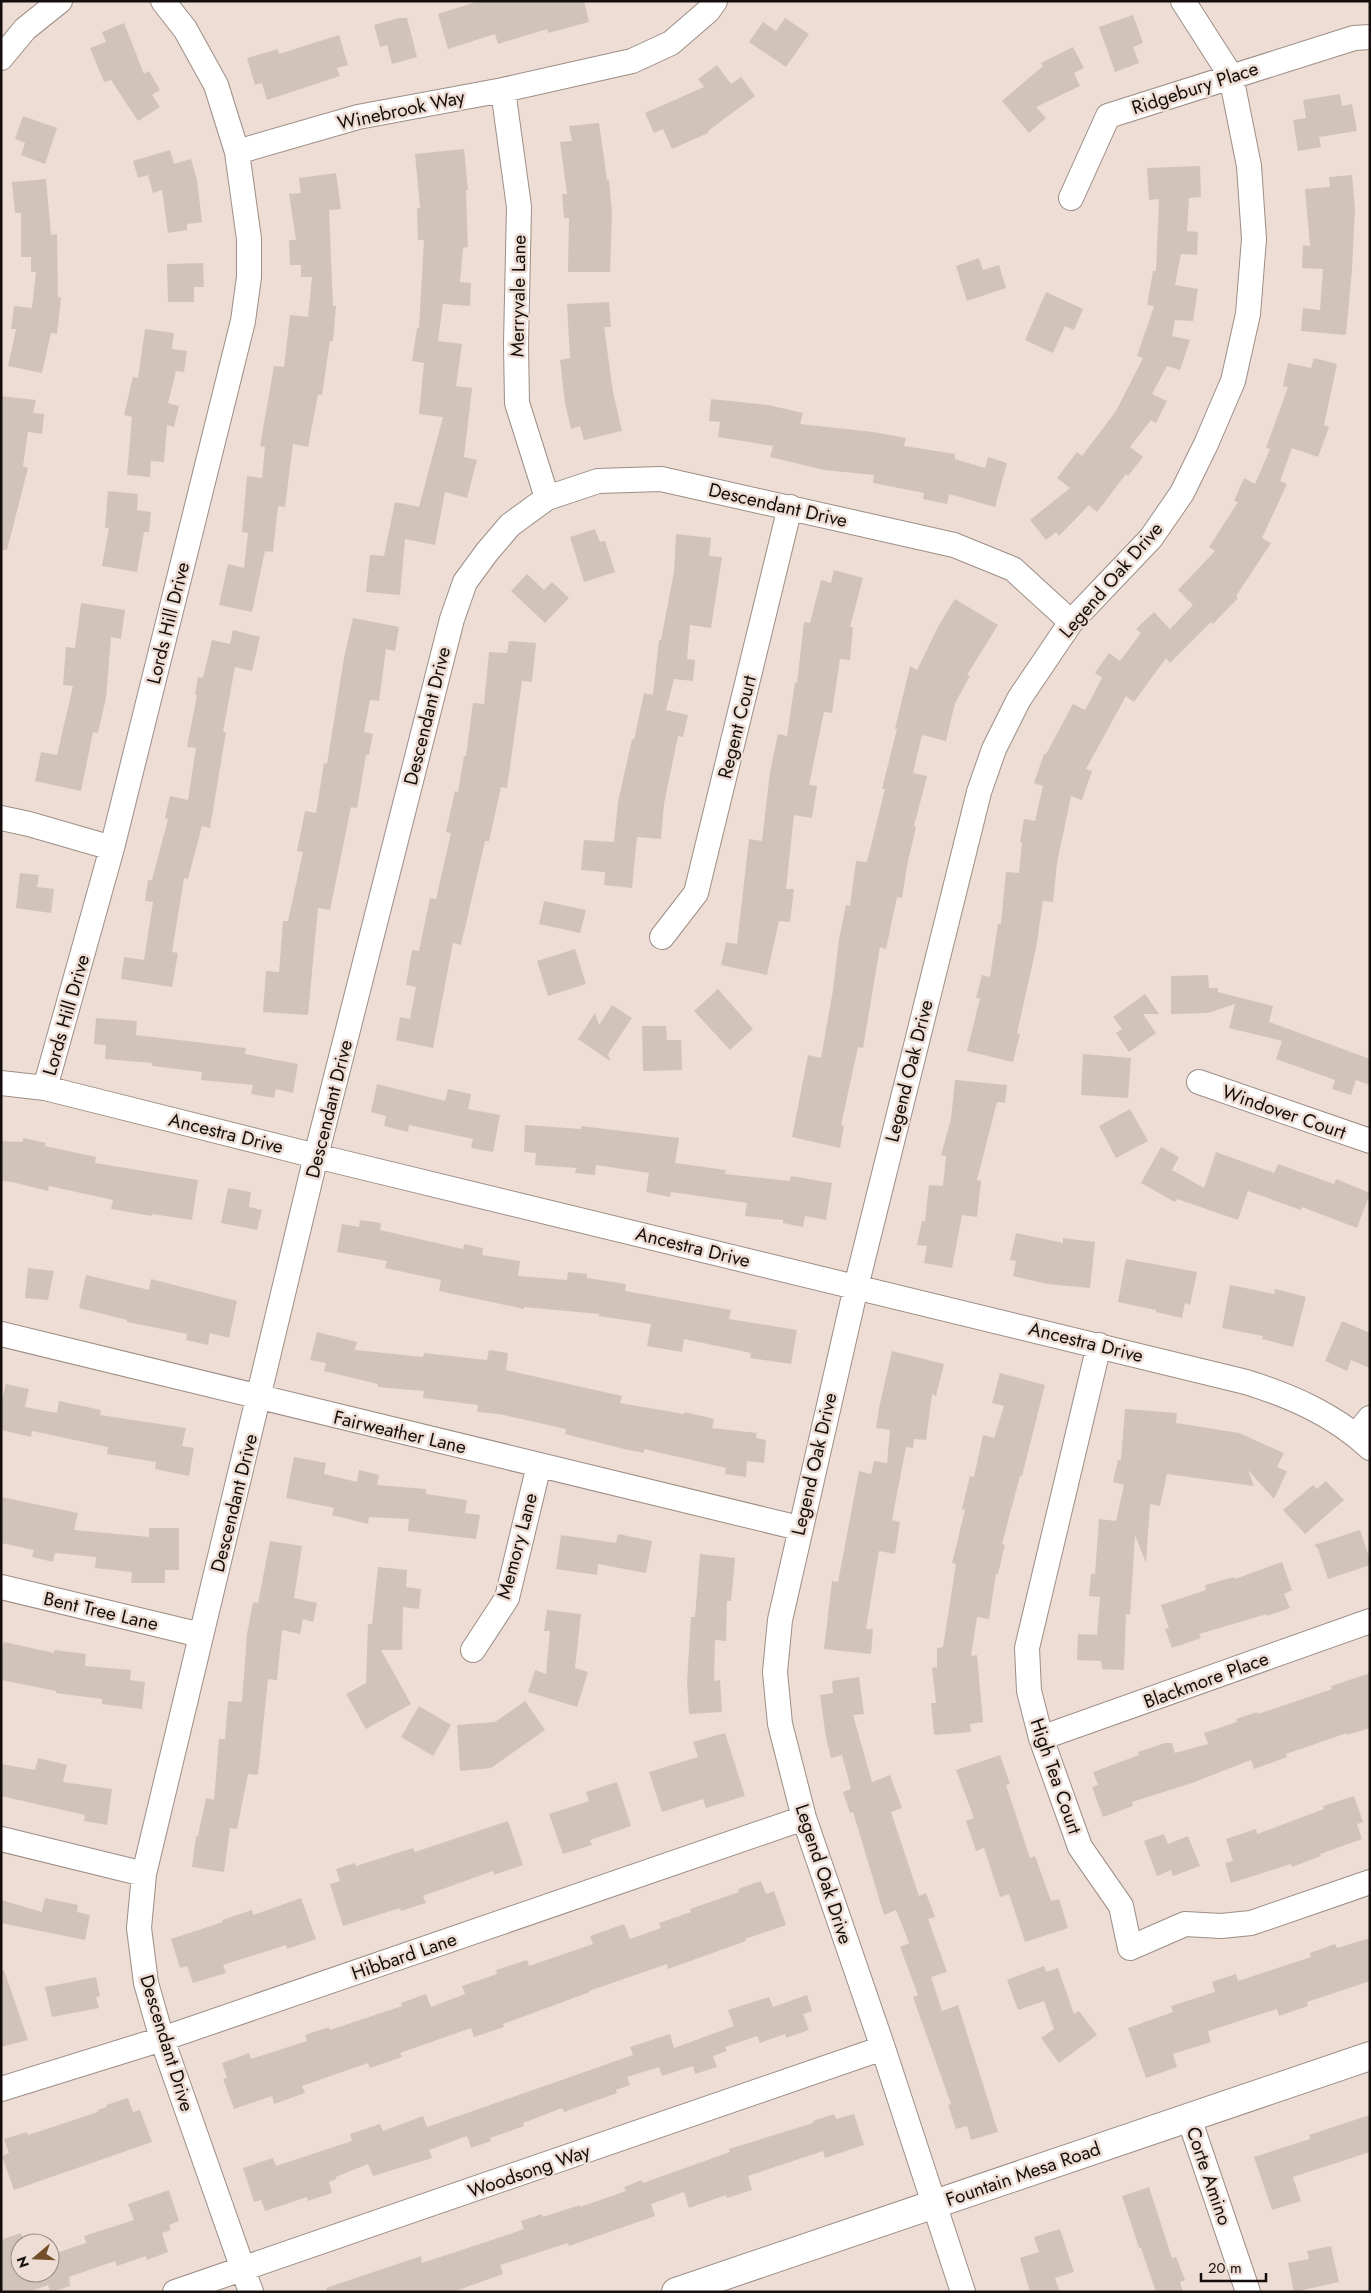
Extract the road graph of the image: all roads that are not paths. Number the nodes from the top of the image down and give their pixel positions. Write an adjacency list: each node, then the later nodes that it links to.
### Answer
1 (60, 1): 6 (street)
2 (163, 1): 9 (street)
3 (715, 1): 8 (street, Winebrook Way)
4 (1183, 1): 7 (street, Legend Oak Drive)
5 (1370, 37): 7 (street, Ridgebury Place)
6 (1, 58)
7 (1231, 76): 10 (street, Ridgebury Place); 13 (street, Legend Oak Drive)
8 (503, 90): 9 (street, Winebrook Way); 11 (street, Merryvale Lane)
9 (237, 152): 15 (street, Lords Hill Drive)
10 (1071, 198)
11 (547, 498): 12 (street, Descendant Drive); 21 (street, Descendant Drive)
12 (790, 507): 13 (street, Descendant Drive); 16 (street, Regent Court)
13 (1071, 622): 22 (street, Legend Oak Drive)
14 (1, 818): 15 (street)
15 (112, 848): 19 (street, Lords Hill Drive)
16 (662, 937)
17 (1199, 1082): 20 (street, Windover Court)
18 (1, 1083): 19 (street, Ancestra Drive)
19 (45, 1088): 21 (street, Ancestra Drive)
20 (1370, 1141)
21 (316, 1156): 22 (street, Ancestra Drive); 25 (street, Descendant Drive)
22 (856, 1287): 24 (street, Ancestra Drive); 28 (street, Legend Oak Drive)
23 (1, 1334): 25 (street, Fairweather Lane)
24 (1099, 1345): 26 (street, Ancestra Drive); 33 (street, High Tea Court)
25 (260, 1398): 27 (street, Fairweather Lane); 31 (street, Descendant Drive)
26 (1365, 1434)
27 (539, 1465): 28 (street, Fairweather Lane); 32 (street, Memory Lane)
28 (799, 1528): 34 (street, Legend Oak Drive)
29 (1, 1587): 31 (street, Bent Tree Lane)
30 (1370, 1621): 33 (street, Blackmore Place)
31 (202, 1634): 36 (street, Descendant Drive)
32 (473, 1650)
33 (1041, 1738): 37 (street, High Tea Court)
34 (804, 1818): 38 (street, Hibbard Lane); 39 (street, Legend Oak Drive)
35 (1, 1840): 36 (street)
36 (144, 1874): 38 (street, Descendant Drive)
37 (1370, 1882)
38 (162, 2039): 41 (street, Hibbard Lane); 44 (street, Descendant Drive)
39 (884, 2048): 43 (street, Legend Oak Drive); 44 (street, Woodsong Way)
40 (1370, 2056): 42 (main road, Fountain Mesa Road)
41 (1, 2089)
42 (1189, 2118): 43 (main road, Fountain Mesa Road); 49 (street, Corte Amino)
43 (933, 2204): 47 (main road, Fountain Mesa Road); 48 (street, Legend Oak Drive)
44 (243, 2269): 45 (street, Woodsong Way); 46 (street, Descendant Drive)
45 (175, 2292)
46 (251, 2292)
47 (676, 2292)
48 (963, 2292)
49 (1248, 2292)

